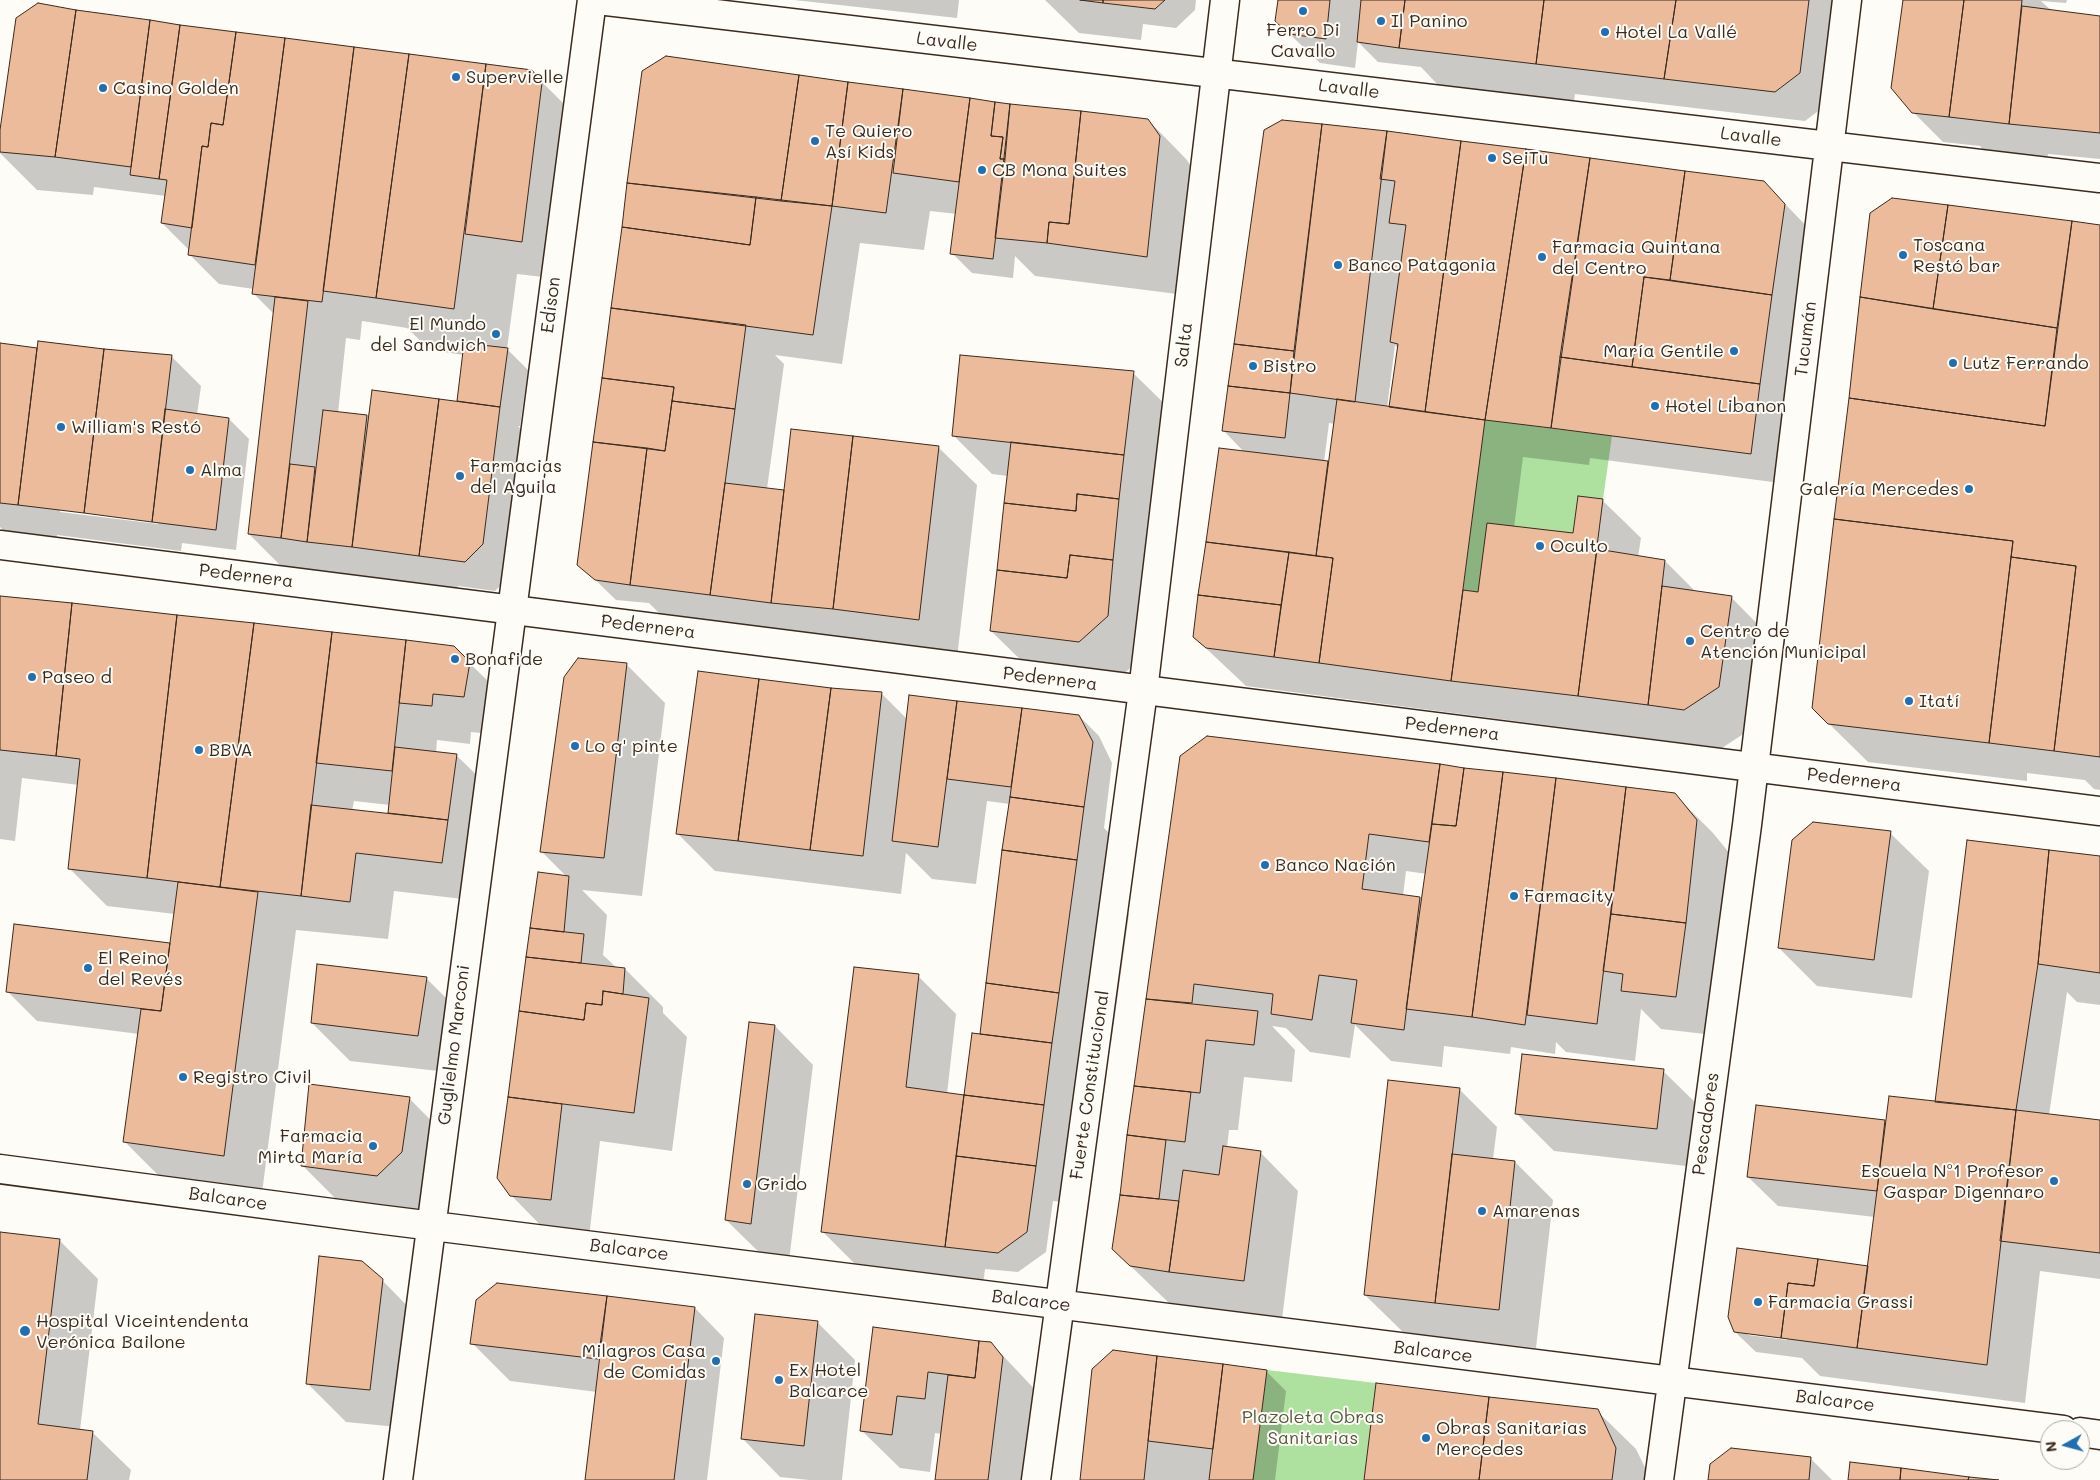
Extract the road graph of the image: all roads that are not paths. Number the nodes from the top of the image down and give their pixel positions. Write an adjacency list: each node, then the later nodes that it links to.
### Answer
1 (592, 0): 9 (street, Edison)
2 (598, 0): 5 (street, Lavalle)
3 (1225, 0): 5 (street, Salta)
4 (1847, 0): 6 (street, Tucumán)
5 (1215, 73): 6 (street, Lavalle); 10 (street, Salta)
6 (1830, 146): 7 (street, Lavalle); 11 (street, Tucumán)
7 (2100, 178)
8 (0, 544): 9 (street, Pedernera)
9 (512, 611): 10 (street, Pedernera); 14 (street, Guglielmo Marconi)
10 (1143, 691): 11 (street, Pedernera); 15 (street, Fuerte Constitucional)
11 (1754, 768): 12 (street, Pedernera); 16 (street, Pescadores)
12 (2100, 811)
13 (0, 1169): 14 (street, Balcarce)
14 (431, 1225): 15 (street, Balcarce); 18 (street, Guglielmo Marconi)
15 (1060, 1305): 16 (street, Balcarce); 19 (street, Fuerte Constitucional)
16 (1672, 1382): 17 (street, Balcarce); 20 (street, Pescadores)
17 (2040, 1427)
18 (398, 1480)
19 (1036, 1480)
20 (1659, 1480)

